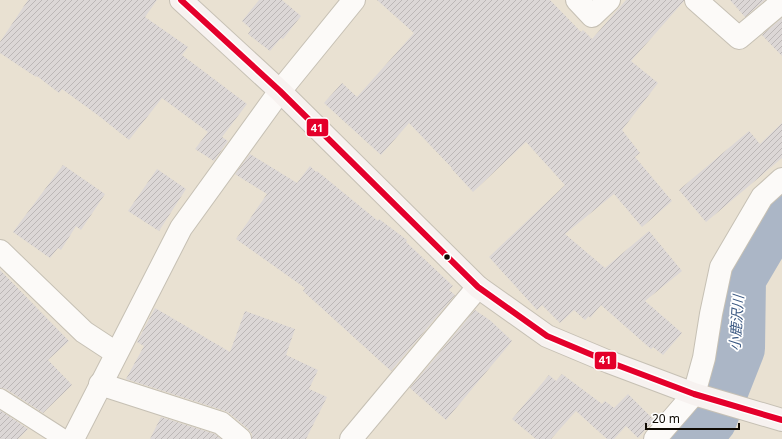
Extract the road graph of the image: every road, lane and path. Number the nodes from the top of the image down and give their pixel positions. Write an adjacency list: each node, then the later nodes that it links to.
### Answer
1 (181, 0): 7 (street)
2 (354, 0): 7 (street)
3 (577, 0): 4 (street)
4 (609, 0)
5 (696, 0): 6 (street)
6 (782, 2)
7 (280, 91): 10 (street); 11 (street)
8 (782, 179): 13 (street)
9 (0, 251): 11 (street)
10 (478, 288): 13 (street); 19 (street)
11 (116, 353): 12 (street)
12 (100, 384): 17 (street); 18 (street)
13 (694, 394): 15 (street); 20 (street)
14 (0, 398): 16 (lane)
15 (782, 420)
16 (64, 439)
17 (72, 439)
18 (240, 439)
19 (351, 439)
20 (655, 439)

